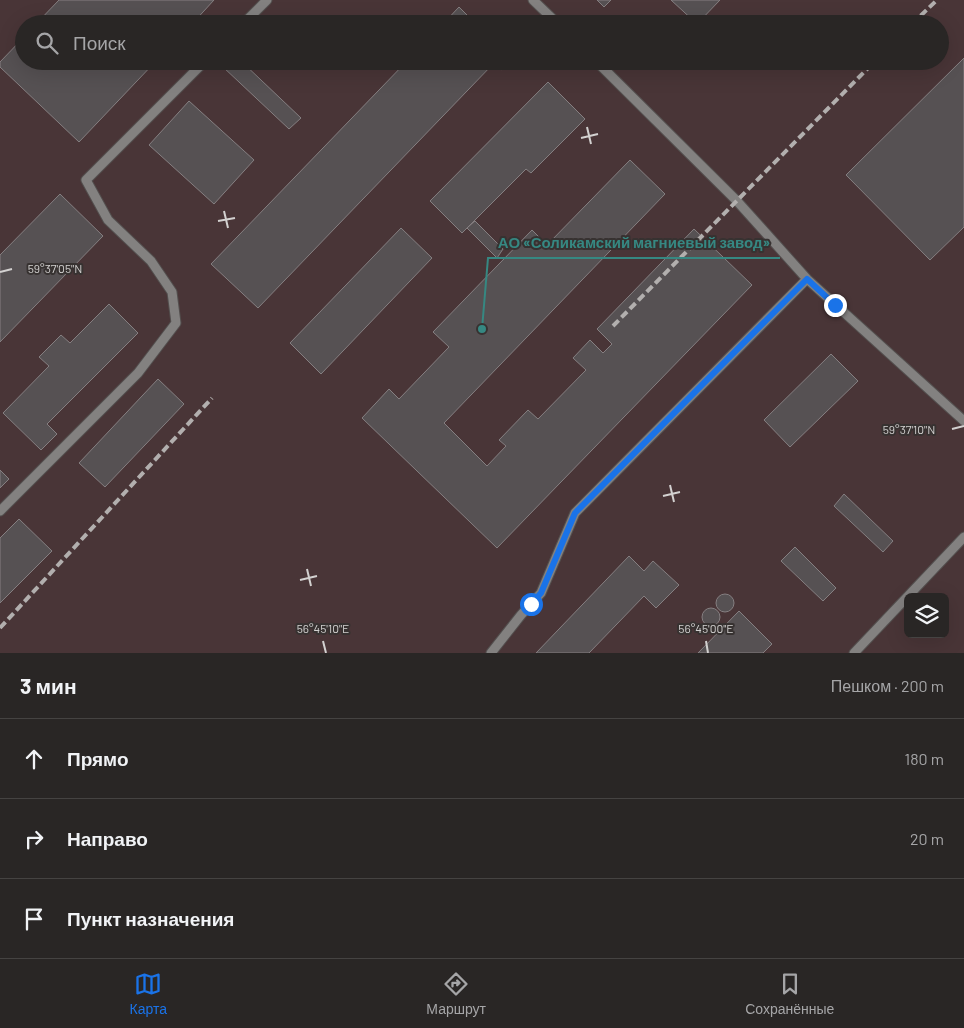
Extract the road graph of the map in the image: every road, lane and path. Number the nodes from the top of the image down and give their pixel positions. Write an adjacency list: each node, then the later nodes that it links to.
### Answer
1 (267, 0): 3 (lane)
2 (533, 0): 4 (lane)
3 (252, 15)
4 (549, 15)
5 (196, 70): 9 (lane)
6 (605, 70): 7 (lane)
7 (807, 279): 8 (lane); 11 (lane)
8 (964, 421)
9 (0, 512)
10 (964, 537): 12 (lane)
11 (491, 653)
12 (854, 653)

